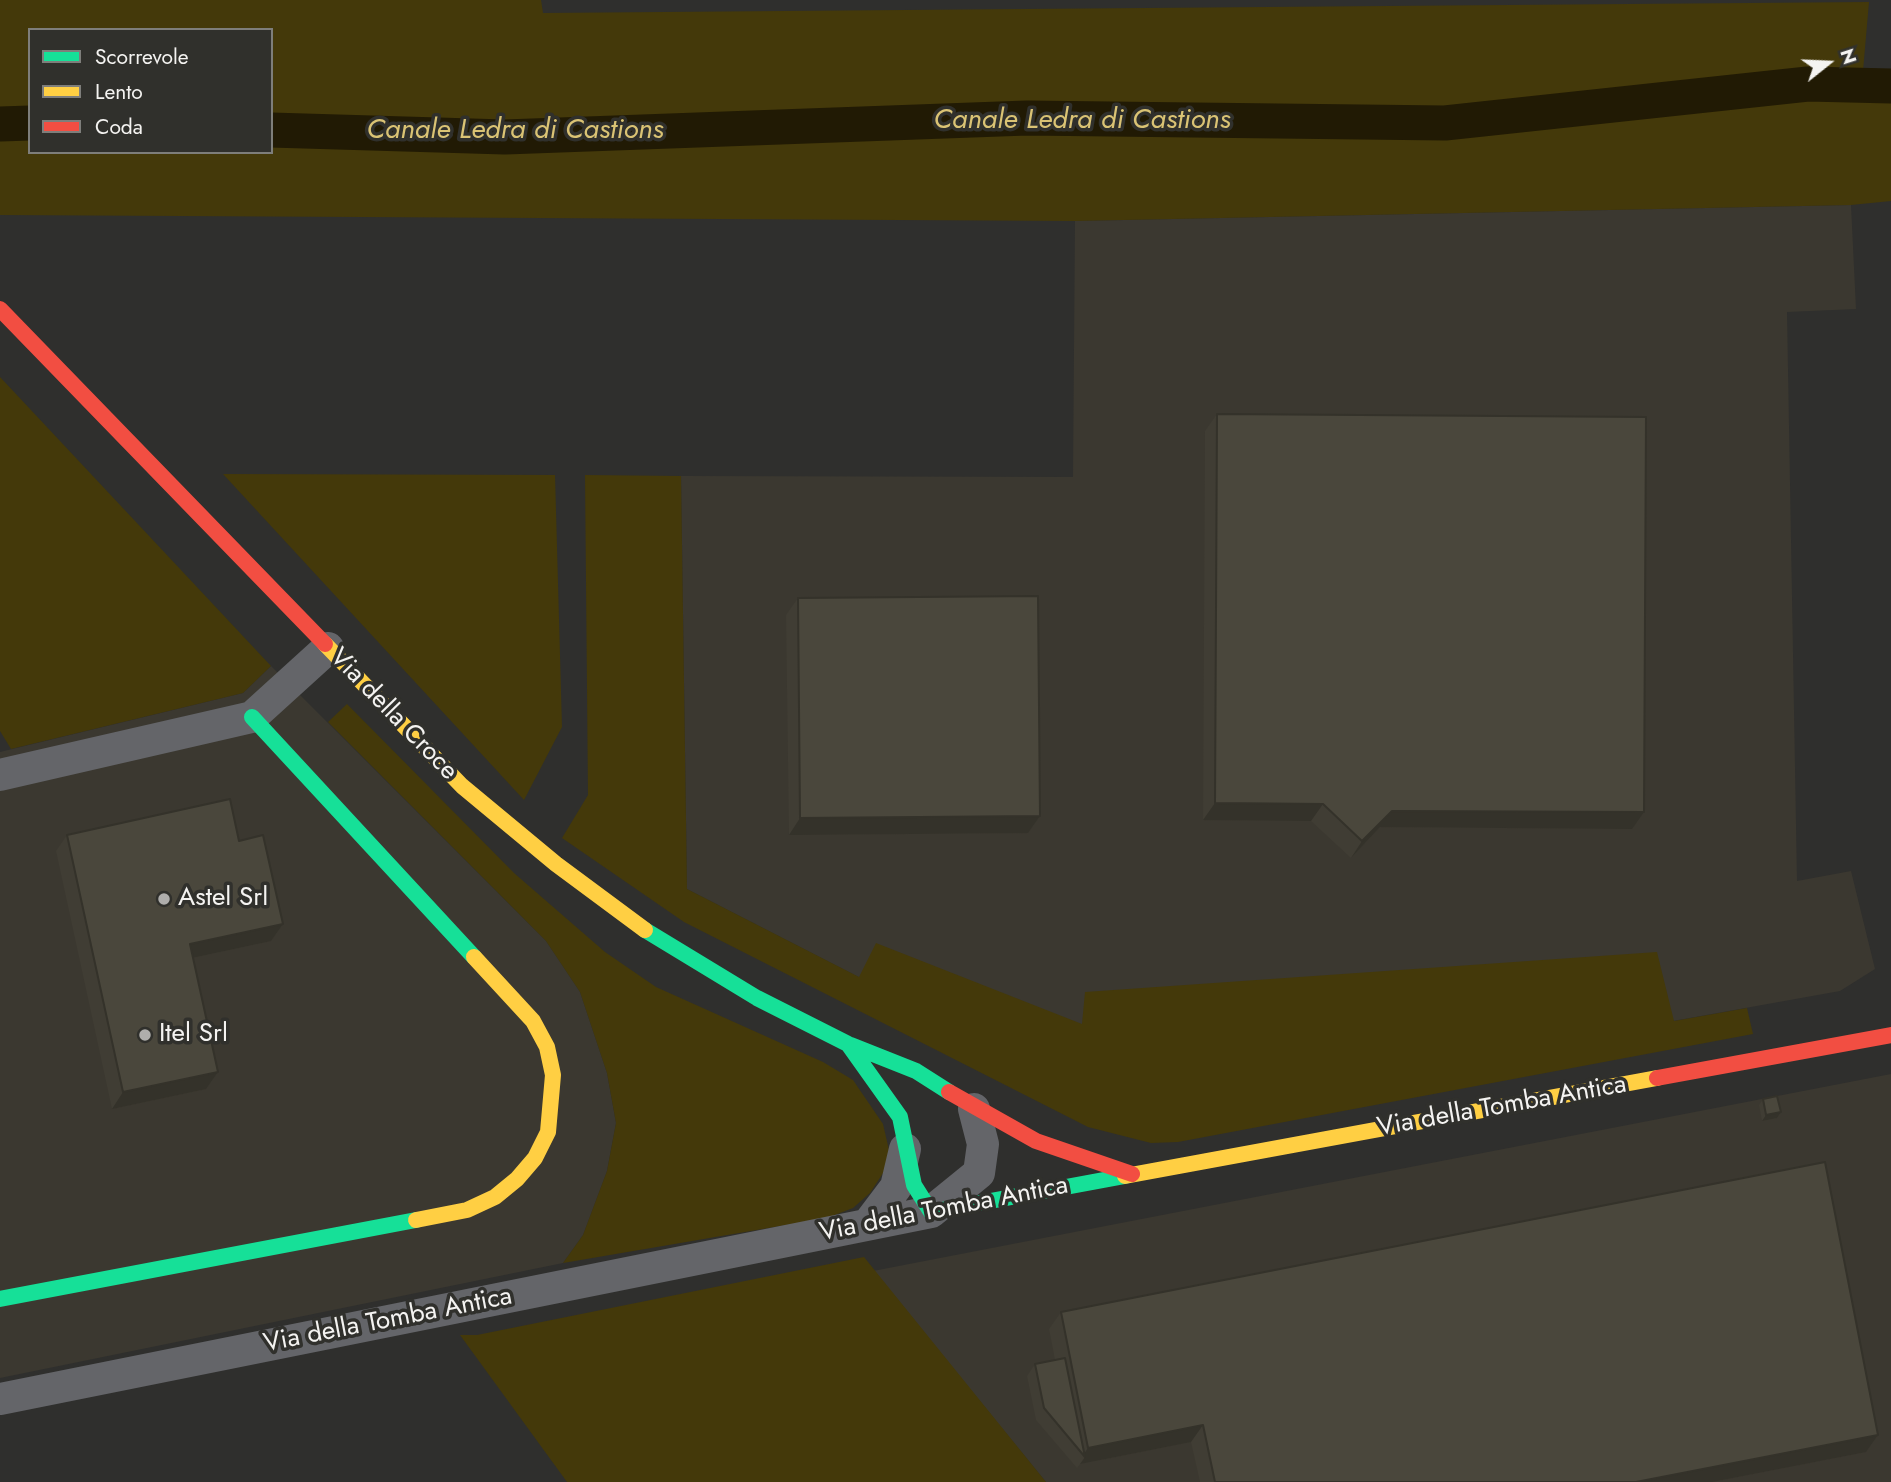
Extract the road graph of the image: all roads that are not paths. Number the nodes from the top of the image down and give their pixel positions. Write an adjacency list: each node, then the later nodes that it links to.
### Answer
1 (0, 309): 2 (main road, Via della Croce)
2 (328, 648): 3 (street); 6 (main road, Via della Croce)
3 (252, 718): 4 (street); 12 (main road)
4 (0, 775)
5 (1891, 1035): 9 (main road, Via della Tomba Antica)
6 (848, 1044): 7 (main road, Via della Croce); 8 (main road, Via della Croce)
7 (974, 1109): 9 (main road, Via della Croce); 10 (street)
8 (905, 1149): 10 (main road, Via della Croce); 11 (street, Via della Croce)
9 (1132, 1174): 10 (main road, Via della Tomba Antica)
10 (931, 1212): 11 (street, Via della Tomba Antica)
11 (868, 1224): 13 (street, Via della Tomba Antica)
12 (0, 1299)
13 (0, 1399)

